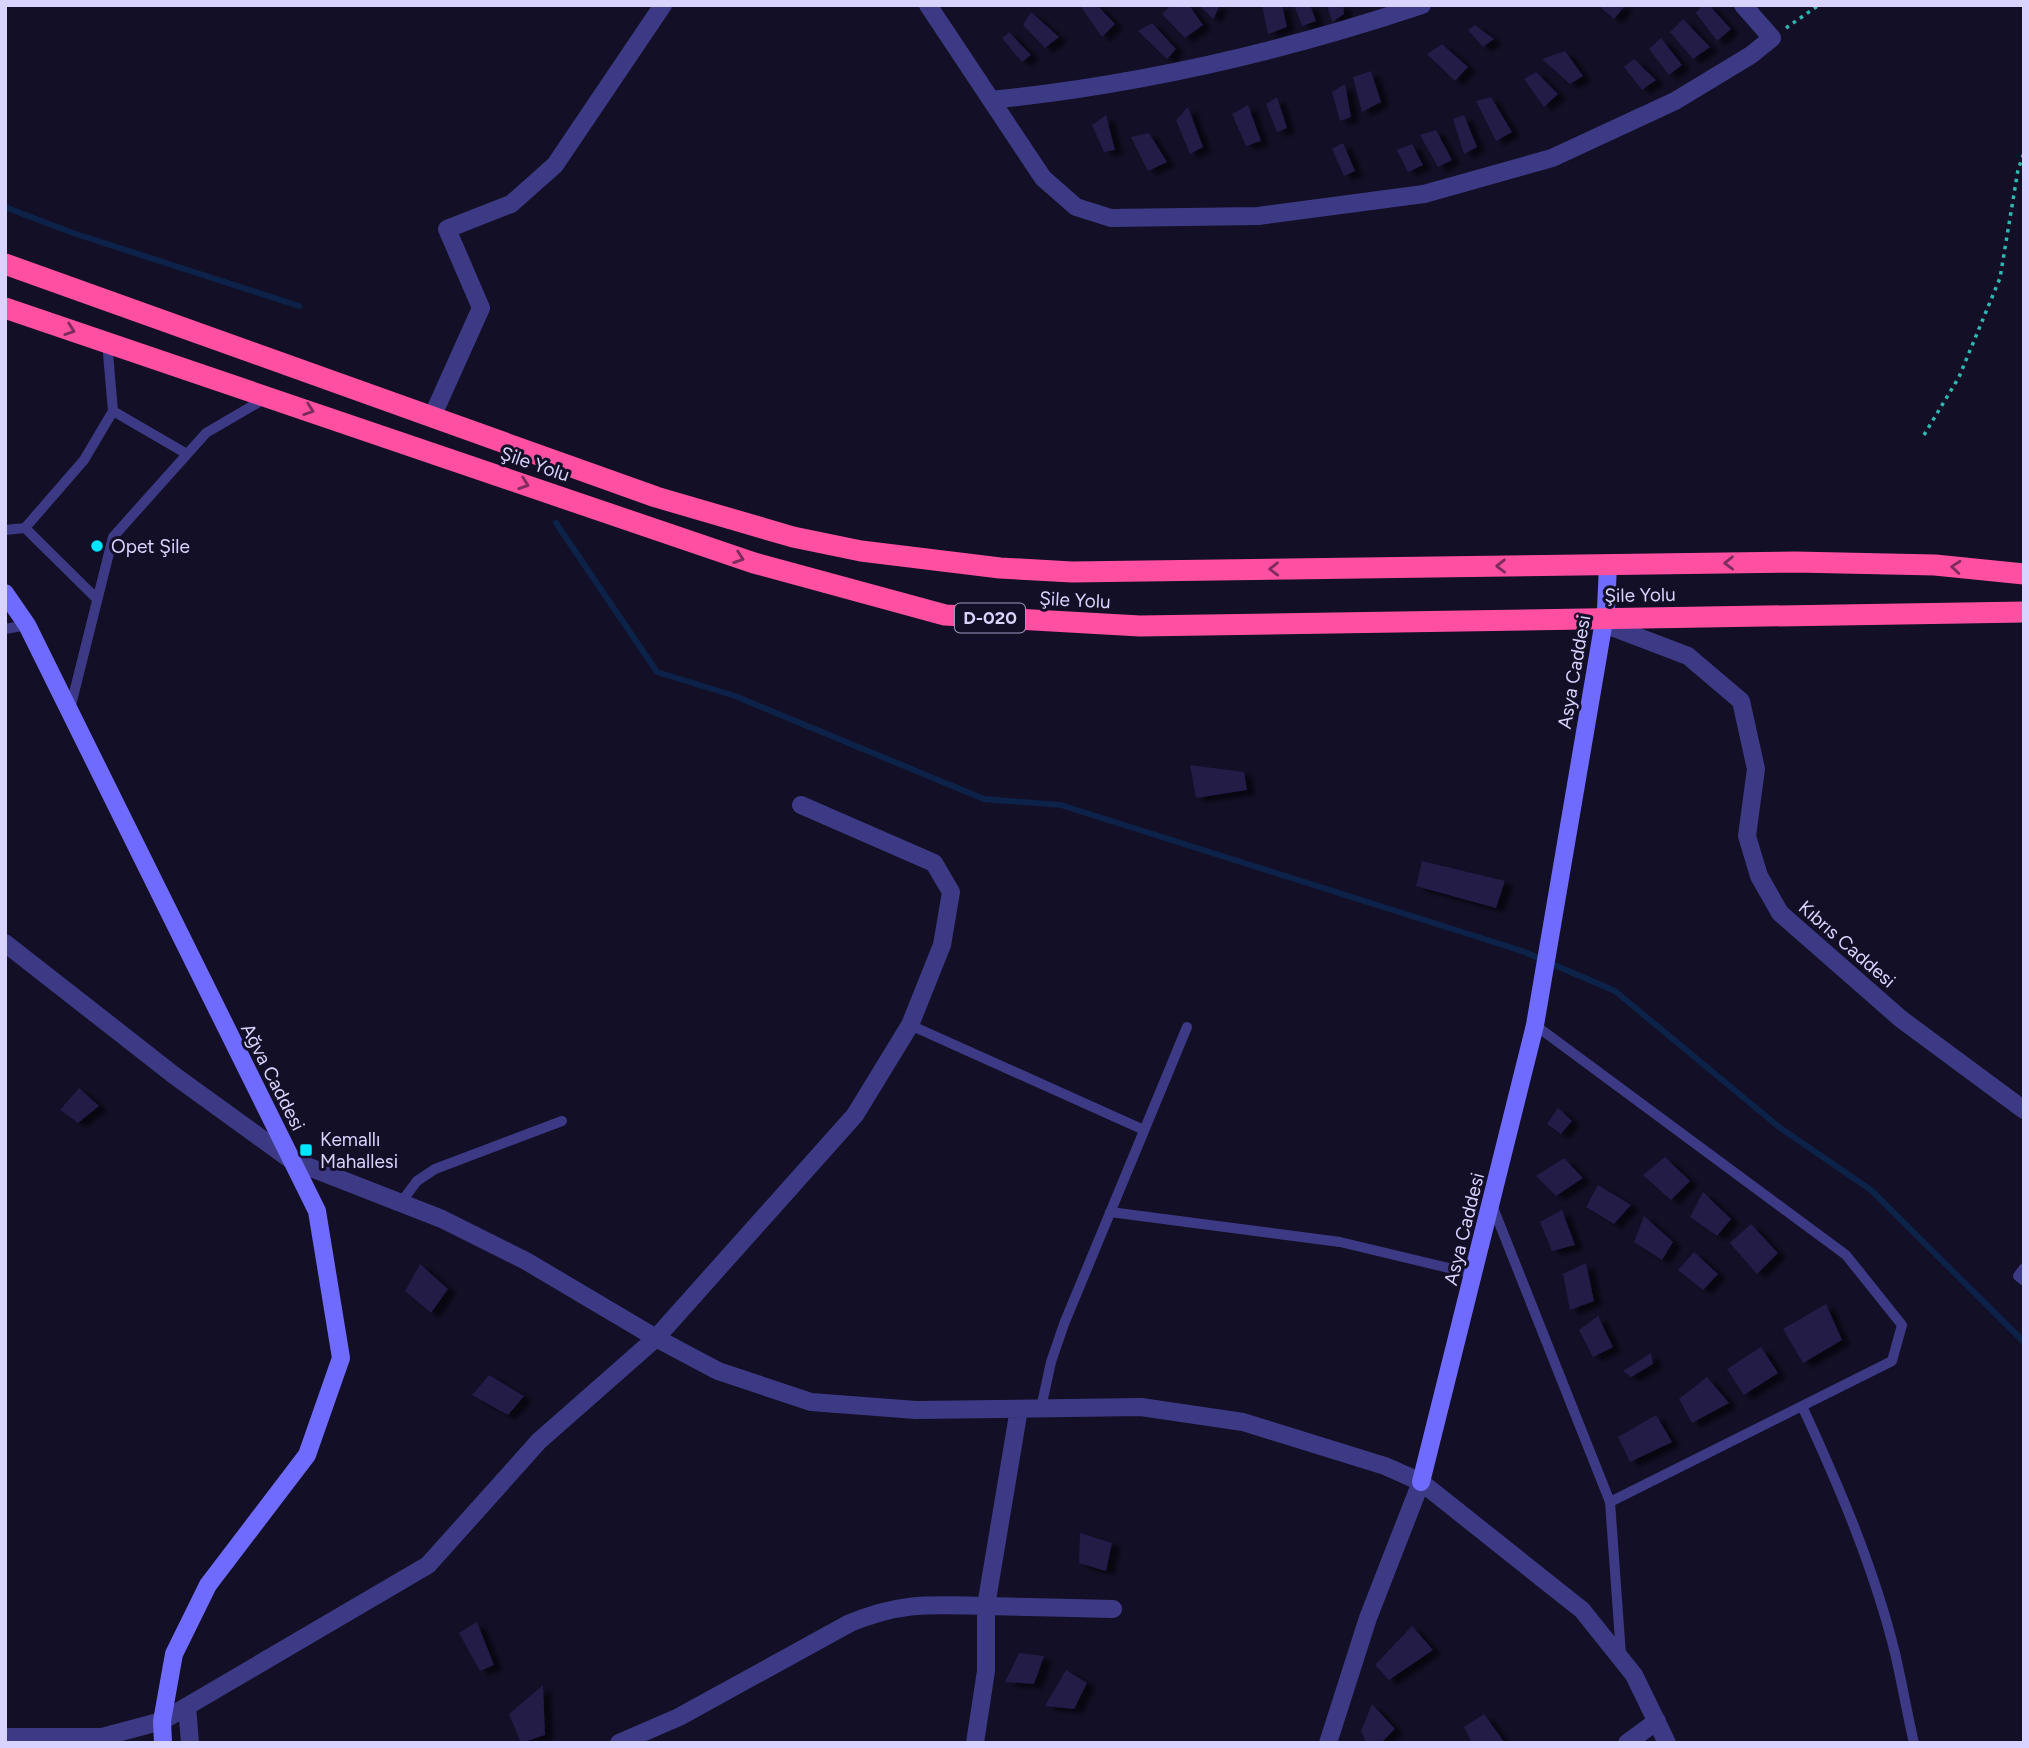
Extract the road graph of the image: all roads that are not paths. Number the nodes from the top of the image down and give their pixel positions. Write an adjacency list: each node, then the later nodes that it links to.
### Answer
1 (663, 5): 11 (street)
2 (928, 5): 5 (street)
3 (1422, 5): 5 (street)
4 (1743, 5): 5 (street)
5 (991, 100)
6 (5, 264): 11 (highway, Şile Yolu)
7 (5, 308): 8 (highway, Şile Yolu / D-020, one-way to 8)
8 (107, 342): 9 (highway, Şile Yolu / D-020); 10 (lane)
9 (270, 396): 12 (lane); 20 (highway, Şile Yolu / D-020, one-way to 20)
10 (113, 411): 12 (lane); 13 (lane)
11 (432, 417): 15 (highway, Şile Yolu, one-way to 11)
12 (187, 454): 18 (lane)
13 (25, 528): 14 (lane); 18 (lane)
14 (5, 530)
15 (1608, 565): 16 (highway, Şile Yolu, one-way to 15); 20 (street, Asya Caddesi)
16 (2024, 574)
17 (5, 593): 21 (street, Ağva Caddesi)
18 (96, 598): 23 (lane)
19 (2024, 612): 20 (highway, Şile Yolu / D-020)
20 (1604, 621): 27 (street, Asya Caddesi); 29 (street, Kıbrıs Caddesi)
21 (27, 625): 22 (lane); 23 (street, Ağva Caddesi)
22 (5, 629)
23 (69, 715): 32 (street, Ağva Caddesi)
24 (801, 805): 26 (street)
25 (5, 943): 32 (street)
26 (910, 1025): 31 (lane); 39 (street)
27 (1535, 1025): 34 (street, Asya Caddesi); 40 (lane)
28 (1187, 1027): 31 (lane)
29 (2024, 1110)
30 (562, 1121): 33 (lane)
31 (1144, 1130): 35 (lane)
32 (291, 1160): 33 (street); 49 (street, Ağva Caddesi)
33 (402, 1201): 39 (street)
34 (1492, 1205): 37 (street, Asya Caddesi); 44 (lane)
35 (1110, 1212): 37 (lane); 41 (lane)
36 (2024, 1268): 38 (lane)
37 (1474, 1274): 43 (street, Asya Caddesi)
38 (2024, 1281)
39 (656, 1338): 42 (street); 48 (street)
40 (1802, 1406): 44 (lane); 59 (lane)
41 (1041, 1408): 42 (street); 43 (street)
42 (1019, 1409): 45 (street)
43 (1421, 1482): 47 (street); 56 (street)
44 (1610, 1502): 47 (lane)
45 (986, 1606): 46 (street); 54 (street); 55 (street)
46 (1113, 1609)
47 (1621, 1658): 50 (street)
48 (187, 1706): 49 (street); 53 (street)
49 (162, 1721): 51 (street); 52 (street, Ağva Caddesi)
50 (1657, 1721): 57 (street); 58 (street)
51 (5, 1737)
52 (163, 1743)
53 (190, 1743)
54 (619, 1743)
55 (975, 1743)
56 (1328, 1743)
57 (1627, 1743)
58 (1667, 1743)
59 (1914, 1743)

